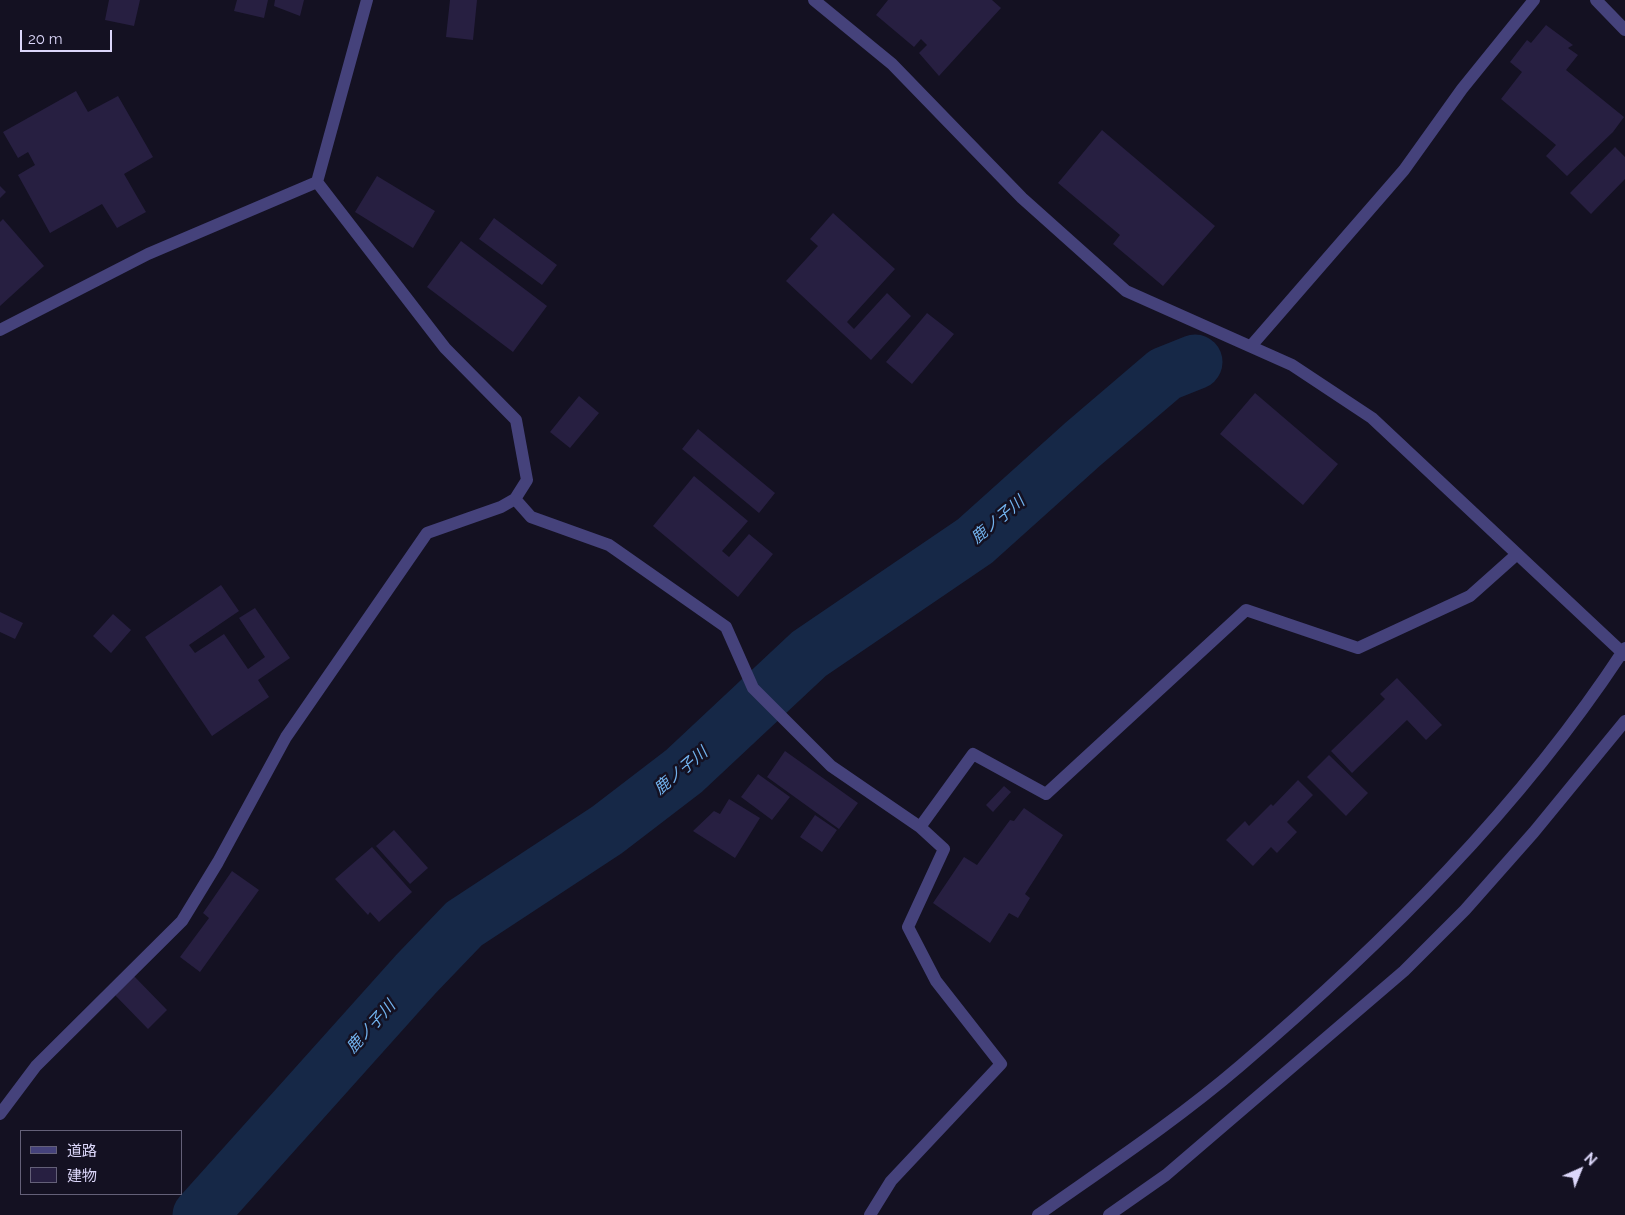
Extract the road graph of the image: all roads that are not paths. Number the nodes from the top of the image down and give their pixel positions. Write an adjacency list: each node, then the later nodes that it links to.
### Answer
1 (367, 0): 6 (street)
2 (814, 0): 8 (street)
3 (1534, 0): 8 (street)
4 (1596, 0): 5 (street)
5 (1625, 30)
6 (317, 182): 7 (street); 9 (street)
7 (0, 330)
8 (1251, 346): 10 (street)
9 (515, 499): 13 (street); 14 (street)
10 (1516, 555): 11 (street); 13 (street)
11 (1624, 652): 16 (street)
12 (1625, 721): 17 (street)
13 (920, 827): 15 (street)
14 (0, 1114)
15 (870, 1215)
16 (1038, 1215)
17 (1109, 1215)

